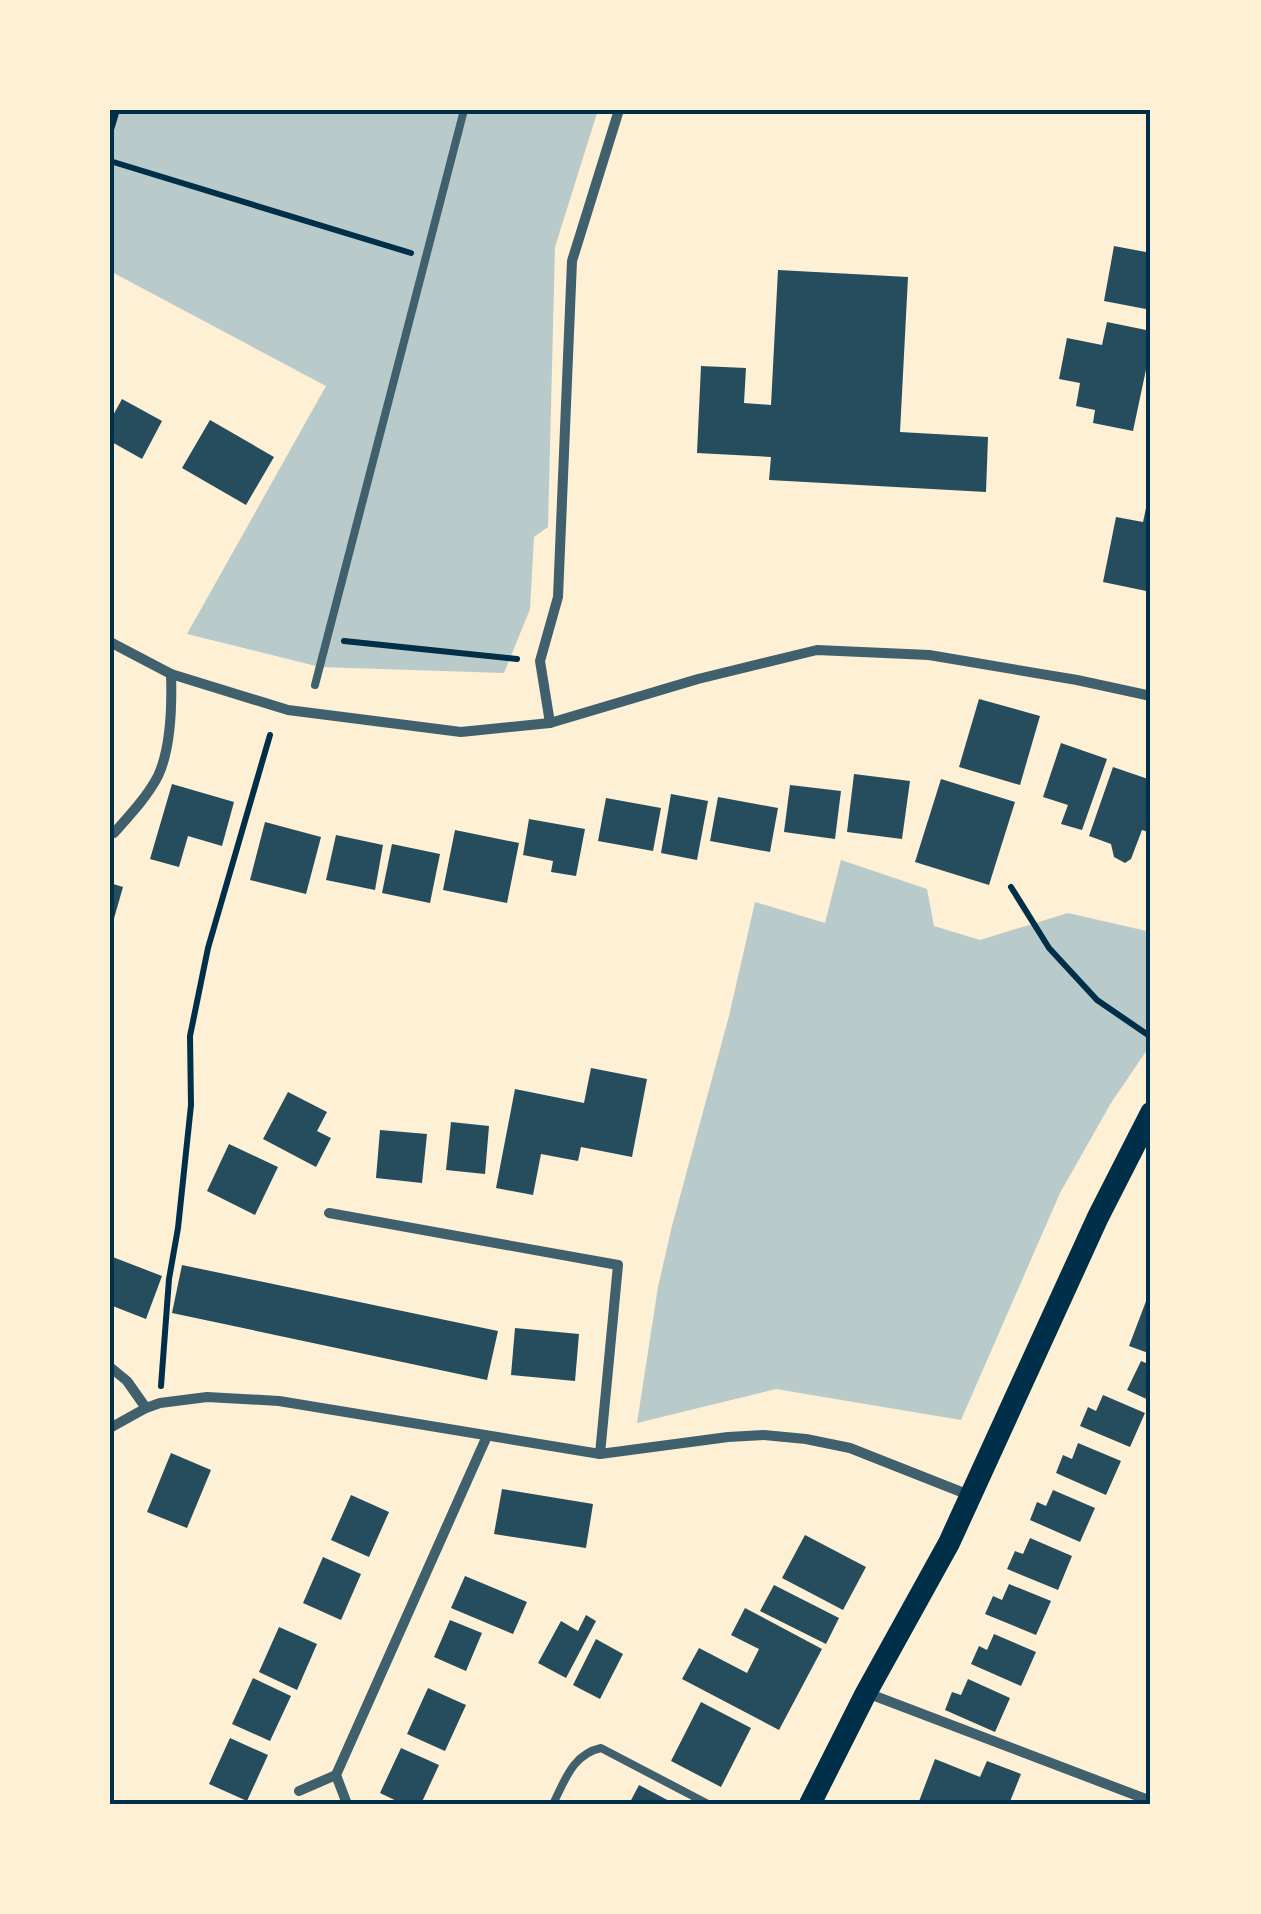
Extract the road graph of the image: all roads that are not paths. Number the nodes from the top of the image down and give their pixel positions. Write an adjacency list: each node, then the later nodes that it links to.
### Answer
1 (464, 110): 5 (lane)
2 (619, 110): 7 (street)
3 (110, 642): 4 (street)
4 (171, 674): 7 (street); 8 (street)
5 (315, 685)
6 (1151, 696): 7 (street)
7 (550, 724)
8 (110, 834)
9 (1151, 1114): 16 (main road)
10 (329, 1213): 15 (street)
11 (110, 1366): 12 (street)
12 (146, 1408): 13 (street); 14 (street)
13 (110, 1428)
14 (488, 1436): 15 (street); 18 (street)
15 (600, 1454): 16 (street)
16 (969, 1495): 17 (main road)
17 (866, 1693): 20 (street); 24 (main road)
18 (336, 1775): 19 (street); 21 (street)
19 (300, 1791)
20 (1151, 1801)
21 (347, 1804)
22 (553, 1804): 23 (lane)
23 (708, 1804)
24 (810, 1804)

